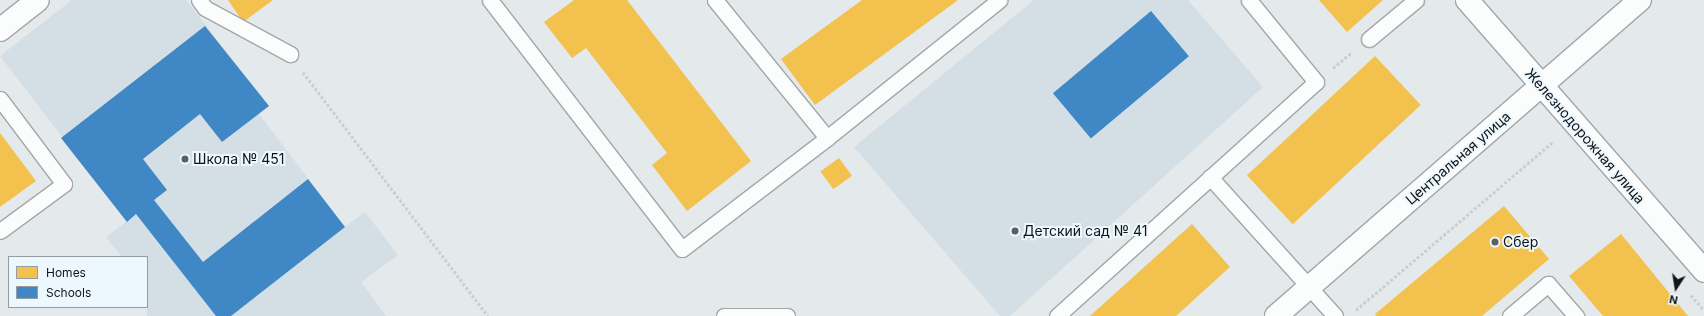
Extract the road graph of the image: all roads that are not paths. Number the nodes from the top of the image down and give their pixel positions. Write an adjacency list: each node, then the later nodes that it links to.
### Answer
1 (38, 0): 10 (street)
2 (199, 0): 12 (lane)
3 (490, 0): 15 (lane)
4 (715, 0): 15 (lane)
5 (999, 0): 15 (lane)
6 (1249, 0): 16 (lane)
7 (1416, 0): 11 (lane)
8 (1467, 0): 13 (street, Железнодорожная улица)
9 (1640, 0): 13 (street, Центральная улица)
10 (0, 30)
11 (1369, 39)
12 (290, 54)
13 (1541, 86): 18 (street, Железнодорожная улица); 19 (street, Центральная улица)
14 (0, 100): 17 (lane)
15 (827, 138)
16 (1210, 177): 19 (lane); 22 (lane)
17 (0, 231)
18 (1704, 271)
19 (1310, 287): 23 (street, Центральная улица); 24 (lane)
20 (724, 316): 21 (lane)
21 (787, 316)
22 (1057, 316)
23 (1276, 316)
24 (1335, 316)
25 (1510, 316): 26 (lane)
26 (1576, 316)

